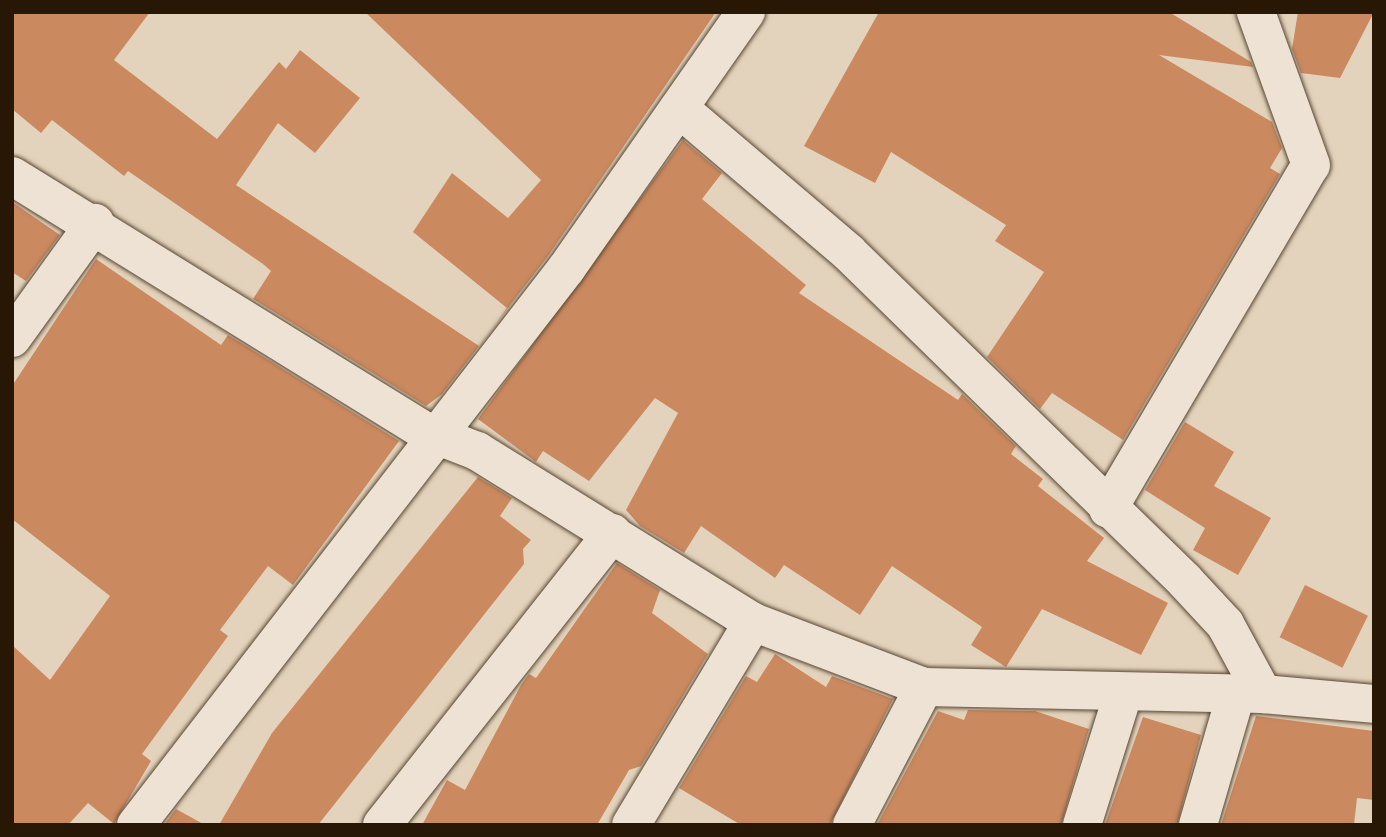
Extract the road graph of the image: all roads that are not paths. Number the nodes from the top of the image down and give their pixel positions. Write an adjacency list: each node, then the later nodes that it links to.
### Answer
1 (746, 12): 3 (street)
2 (1256, 12): 8 (street)
3 (679, 108): 7 (street); 8 (street)
4 (12, 176): 5 (street)
5 (96, 223): 6 (street); 7 (street)
6 (12, 338)
7 (440, 432): 9 (street); 15 (street)
8 (1108, 509): 13 (street)
9 (613, 533): 10 (street); 16 (street)
10 (753, 622): 11 (street); 17 (street)
11 (924, 687): 12 (street); 18 (street)
12 (1123, 694): 13 (street); 19 (street)
13 (1249, 694): 14 (street); 20 (street)
14 (1374, 704)
15 (136, 825)
16 (382, 825)
17 (631, 825)
18 (852, 825)
19 (1082, 825)
20 (1198, 825)

